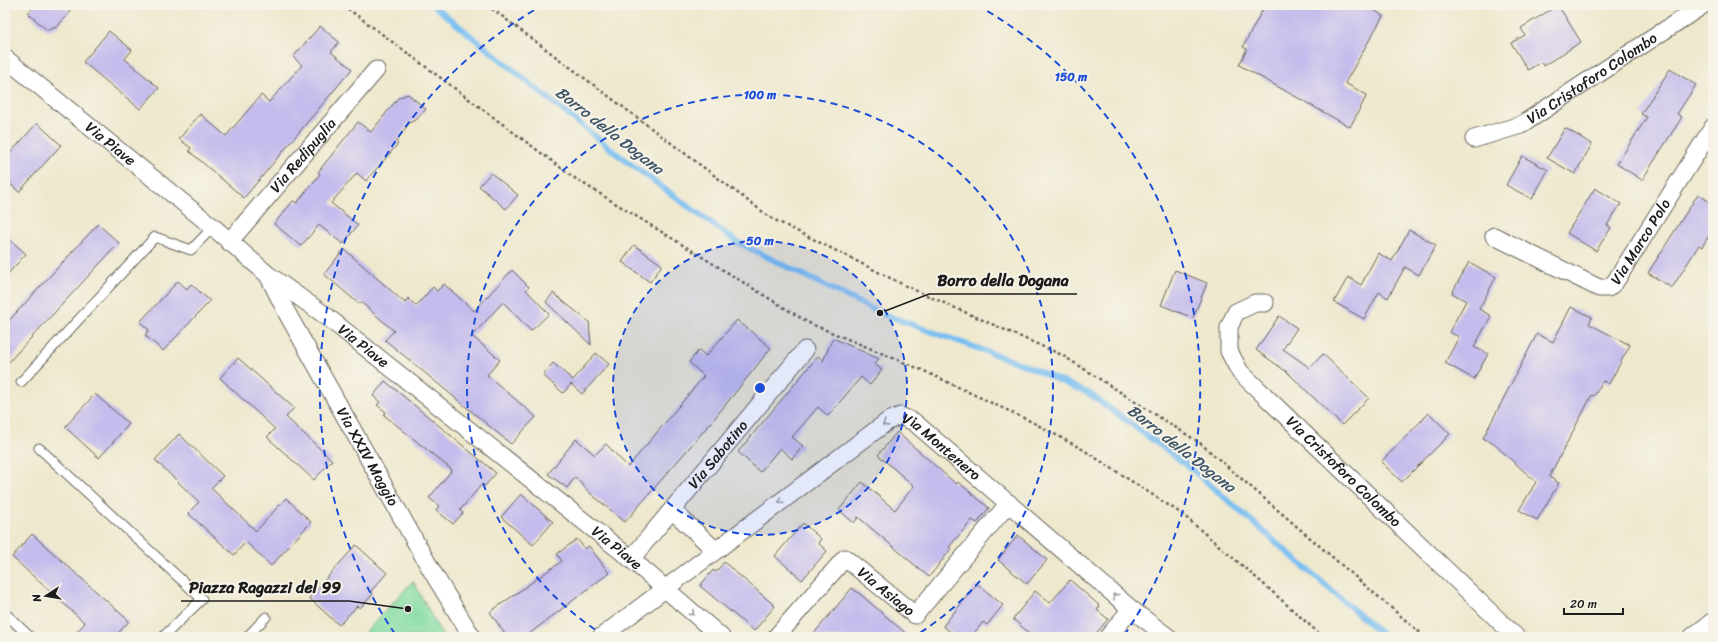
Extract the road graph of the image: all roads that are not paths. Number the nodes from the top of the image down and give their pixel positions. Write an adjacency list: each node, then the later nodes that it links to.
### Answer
1 (1703, 5): 5 (street, Via Cristoforo Colombo)
2 (5, 58): 6 (street, Via Piave)
3 (376, 70): 8 (street, Via Redipuglia)
4 (1713, 128): 7 (street, Via Marco Polo)
5 (1474, 139)
6 (213, 227): 8 (street, Via Piave); 12 (lane)
7 (1494, 236)
8 (230, 242): 9 (street, Via Piave)
9 (267, 274): 17 (street, Via Piave); 26 (street, Via XXIV Maggio)
10 (1265, 303): 32 (street, Via Cristoforo Colombo)
11 (805, 350): 15 (street, Via Sabotino)
12 (21, 382)
13 (39, 448): 24 (lane)
14 (1009, 503): 16 (street, Via Montenero, one-way to 16); 19 (street, Via Montenero, one-way to 14); 29 (street, Via Asiago)
15 (672, 510): 16 (street); 17 (street, Via Sabotino)
16 (715, 550): 18 (street, Via Montenero)
17 (631, 559): 18 (street, Via Piave)
18 (663, 588): 27 (street, Via Montenero); 28 (street, Via Piave, one-way to 28)
19 (1131, 609): 30 (street); 31 (street, Via Montenero)
20 (5, 613): 23 (lane)
21 (266, 617): 25 (lane)
22 (1713, 621): 33 (street)
23 (30, 637)
24 (163, 637)
25 (247, 637)
26 (472, 637)
27 (601, 637)
28 (721, 637)
29 (776, 637)
30 (1108, 637)
31 (1168, 637)
32 (1516, 637)
33 (1692, 637)

